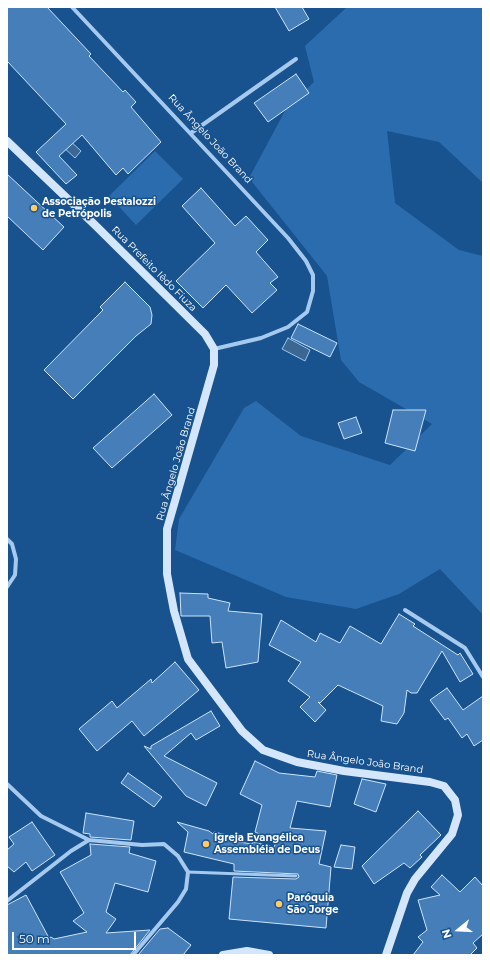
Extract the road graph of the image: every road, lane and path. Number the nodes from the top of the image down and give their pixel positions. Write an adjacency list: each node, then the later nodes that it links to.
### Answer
1 (72, 7): 3 (street, Rua Ângelo João Brand)
2 (296, 59): 3 (street)
3 (192, 133): 5 (street, Rua Ângelo João Brand)
4 (7, 141): 5 (street, Rua Prefeito Iêdo Fiuza)
5 (214, 349): 18 (street, Rua Ângelo João Brand)
6 (7, 539): 7 (street)
7 (7, 587)
8 (405, 610): 9 (street)
9 (483, 676)
10 (7, 784): 11 (street)
11 (89, 840): 12 (street); 14 (street)
12 (188, 872): 13 (lane); 15 (street)
13 (296, 876)
14 (7, 901)
15 (133, 955)
16 (223, 955): 17 (street)
17 (269, 955)
18 (386, 955)

